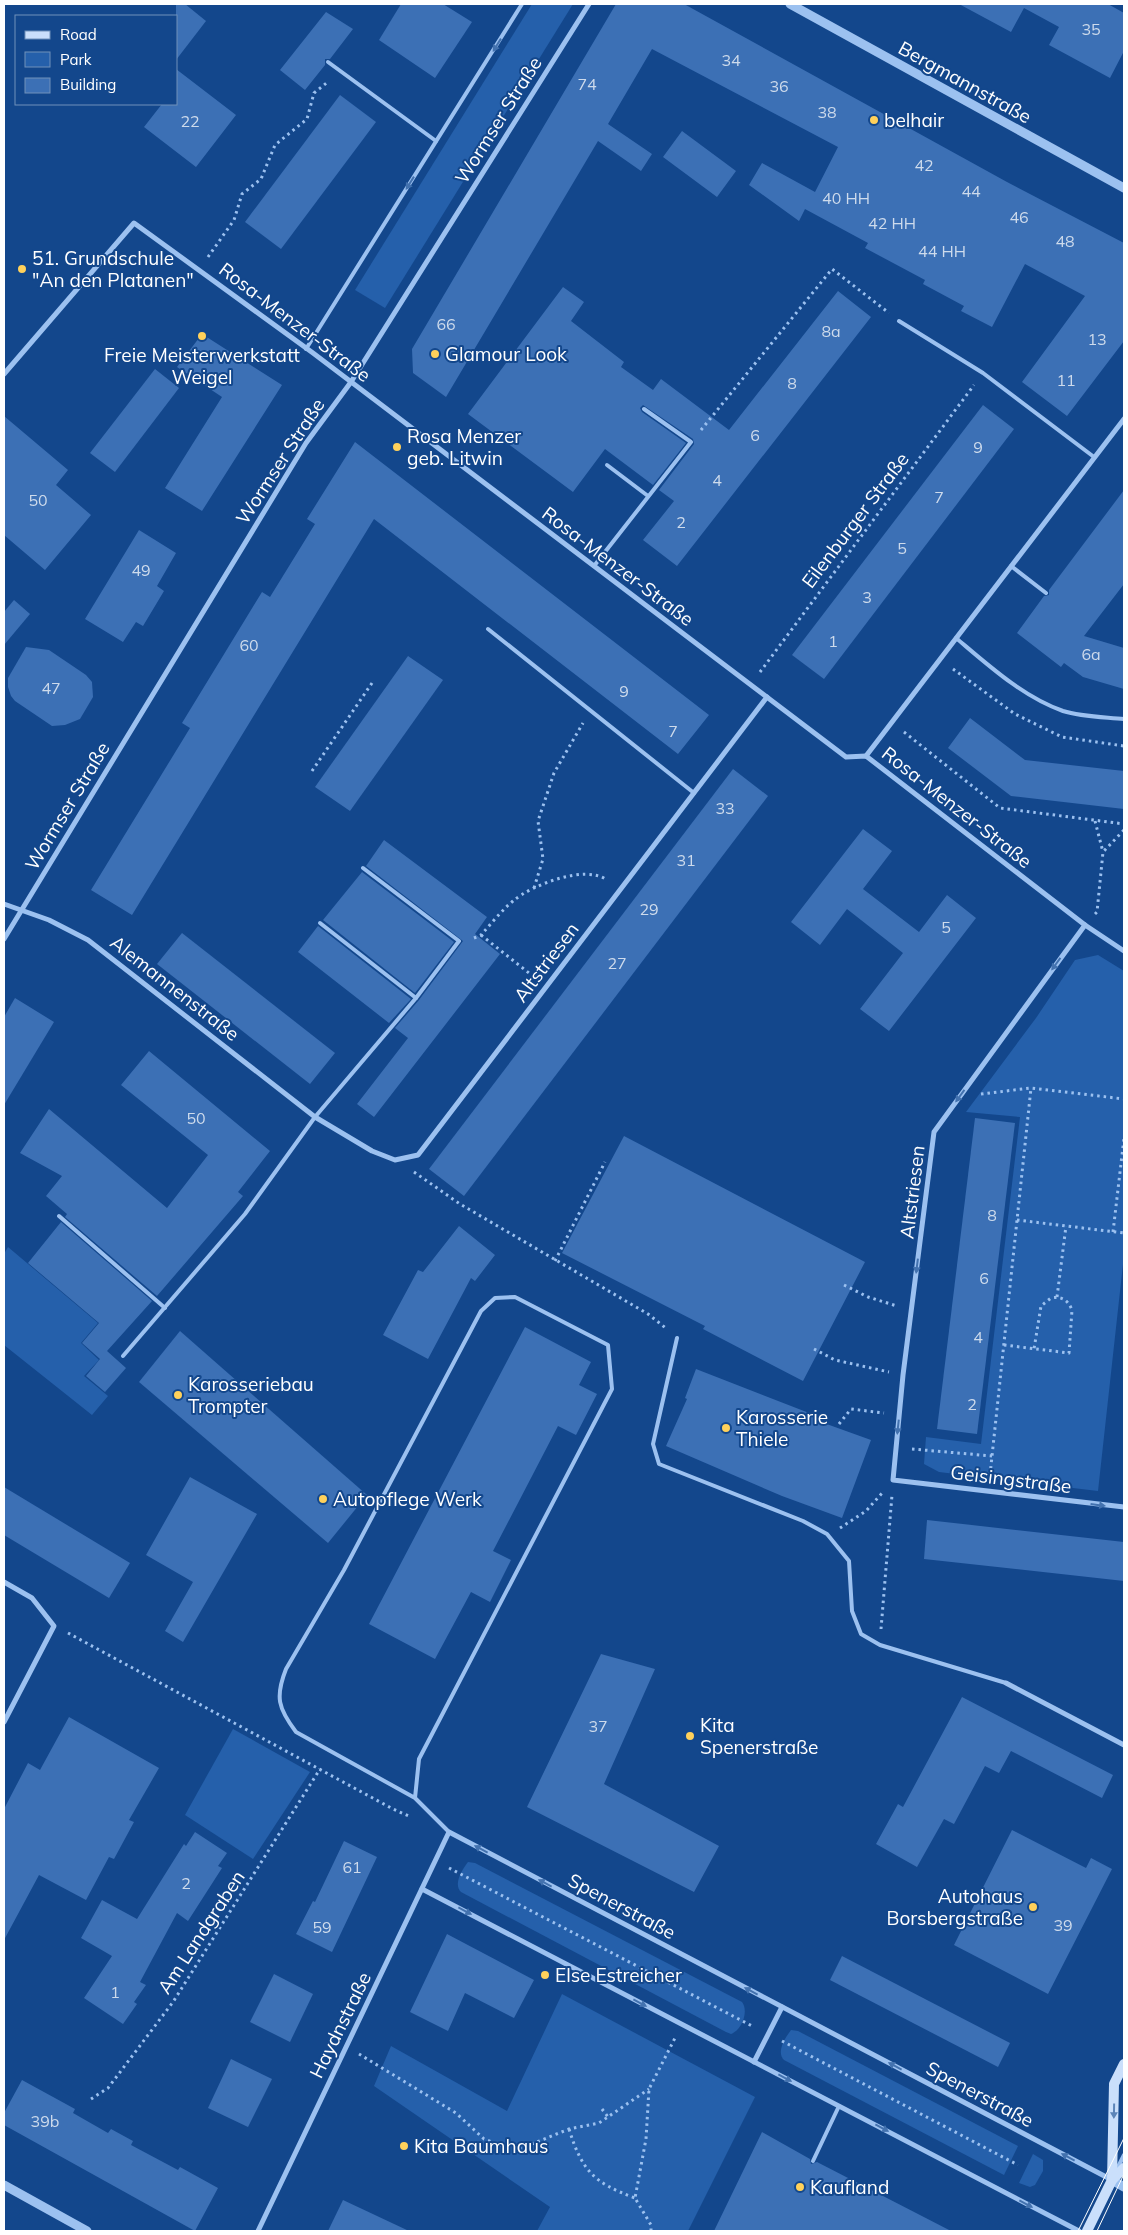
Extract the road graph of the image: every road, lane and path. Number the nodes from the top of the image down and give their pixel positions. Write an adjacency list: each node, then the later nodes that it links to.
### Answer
1 (522, 4): 6 (lane, one-way to 6)
2 (589, 4): 13 (street, Wormser Straße)
3 (790, 4): 7 (street, Bergmannstraße)
4 (328, 62): 5 (lane)
5 (341, 71): 6 (lane); 8 (path)
6 (436, 141): 10 (lane, one-way to 10)
7 (1124, 188)
8 (200, 270): 10 (street, Rosa-Menzer-Straße); 12 (street, Rosa-Menzer-Straße)
9 (899, 321): 11 (lane); 16 (path)
10 (306, 348): 13 (street, Rosa-Menzer-Straße)
11 (983, 373): 17 (lane); 26 (path, Eilenburger Straße)
12 (4, 374)
13 (351, 382): 20 (street, Rosa-Menzer-Straße); 42 (street, Wormser Straße)
14 (644, 409): 16 (lane)
15 (1124, 419): 17 (street)
16 (691, 442): 19 (lane)
17 (1094, 457): 21 (street)
18 (607, 465): 19 (lane)
19 (648, 496): 20 (lane)
20 (594, 566): 26 (street, Rosa-Menzer-Straße)
21 (1011, 566): 22 (lane); 24 (street)
22 (1046, 593)
23 (488, 629): 28 (lane)
24 (956, 638): 29 (lane); 30 (street)
25 (372, 683): 32 (path)
26 (751, 685): 27 (street, Rosa-Menzer-Straße)
27 (767, 697): 31 (street, Rosa-Menzer-Straße); 33 (street, Altstriesen)
28 (591, 710): 33 (lane); 39 (path)
29 (1124, 719)
30 (891, 723): 31 (street); 34 (path)
31 (866, 756): 44 (street, Rosa-Menzer-Straße)
32 (312, 771)
33 (694, 793): 40 (street, Altstriesen)
34 (1095, 821): 35 (path); 37 (path)
35 (1124, 824)
36 (1124, 830): 37 (path)
37 (1103, 852): 44 (path)
38 (363, 868): 47 (lane)
39 (534, 888): 40 (path); 45 (path)
40 (620, 889): 49 (street, Altstriesen)
41 (4, 904): 42 (street, Alemannenstraße)
42 (21, 910): 46 (street, Wormser Straße); 54 (street, Alemannenstraße)
43 (320, 923): 50 (lane)
44 (1084, 925): 48 (street, Rosa-Menzer-Straße); 52 (street, Altstriesen, one-way to 52)
45 (481, 936): 47 (path); 49 (path)
46 (4, 939)
47 (460, 941): 50 (lane)
48 (1124, 951)
49 (546, 987): 54 (street, Altstriesen)
50 (416, 998): 54 (lane)
51 (1031, 1088): 52 (path); 53 (path); 59 (path)
52 (959, 1097): 67 (street, Altstriesen, one-way to 67)
53 (1124, 1099)
54 (315, 1117): 66 (lane)
55 (1124, 1138): 61 (path)
56 (606, 1162): 63 (path)
57 (422, 1177): 63 (path)
58 (59, 1216): 66 (lane)
59 (1017, 1220): 60 (path); 69 (path)
60 (1066, 1226): 61 (path); 65 (path)
61 (1113, 1232): 62 (path)
62 (1124, 1233)
63 (555, 1261): 68 (path)
64 (844, 1285): 67 (path)
65 (1057, 1297): 71 (path); 71 (path)
66 (165, 1308): 72 (lane)
67 (912, 1310): 73 (street, Altstriesen)
68 (677, 1338): 81 (lane)
69 (1004, 1346): 71 (path); 77 (path)
70 (814, 1349): 73 (path)
71 (1034, 1349)
72 (123, 1356)
73 (904, 1375): 74 (street, Altstriesen)
74 (899, 1415): 75 (path); 76 (street, Altstriesen, one-way to 76)
75 (840, 1424)
76 (896, 1447): 77 (path); 78 (street, Altstriesen)
77 (992, 1456): 79 (path)
78 (893, 1480): 79 (street, Geisingstraße); 81 (path); 84 (path)
79 (988, 1492): 80 (street, Geisingstraße, one-way to 80)
80 (1124, 1507)
81 (827, 1534): 84 (lane)
82 (4, 1582): 83 (street)
83 (54, 1626): 86 (street); 88 (path)
84 (880, 1645): 85 (lane)
85 (1006, 1683): 87 (street)
86 (4, 1722)
87 (1124, 1745)
88 (320, 1769): 90 (path); 101 (path, Am Landgraben)
89 (415, 1798): 89 (lane); 91 (lane)
90 (412, 1817)
91 (448, 1832): 92 (street, Haydnstraße); 94 (street, Spenerstraße, one-way to 91)
92 (436, 1860): 93 (street, Haydnstraße); 96 (path)
93 (422, 1889): 95 (street, one-way to 95); 97 (street, Haydnstraße)
94 (782, 2007): 96 (street); 110 (street, Spenerstraße, one-way to 94)
95 (681, 2024): 98 (street); 100 (path)
96 (768, 2034): 98 (street); 108 (path)
97 (347, 2047): 105 (path); 115 (street, Haydnstraße)
98 (754, 2062): 102 (street, one-way to 102)
99 (1124, 2064): 110 (main road, one-way to 110)
100 (650, 2089): 104 (path); 113 (path)
101 (91, 2099)
102 (839, 2106): 107 (lane); 117 (street, one-way to 117)
103 (602, 2109): 104 (path)
104 (608, 2117): 105 (path)
105 (569, 2129): 113 (path)
106 (1124, 2155): 110 (lane)
107 (813, 2160)
108 (1018, 2165)
109 (1124, 2168): 110 (main road)
110 (1112, 2180): 112 (street); 118 (main road)
111 (4, 2185): 114 (street)
112 (1124, 2187)
113 (635, 2198): 116 (path)
114 (87, 2231)
115 (258, 2231)
116 (651, 2231)
117 (1079, 2231)
118 (1087, 2231)

